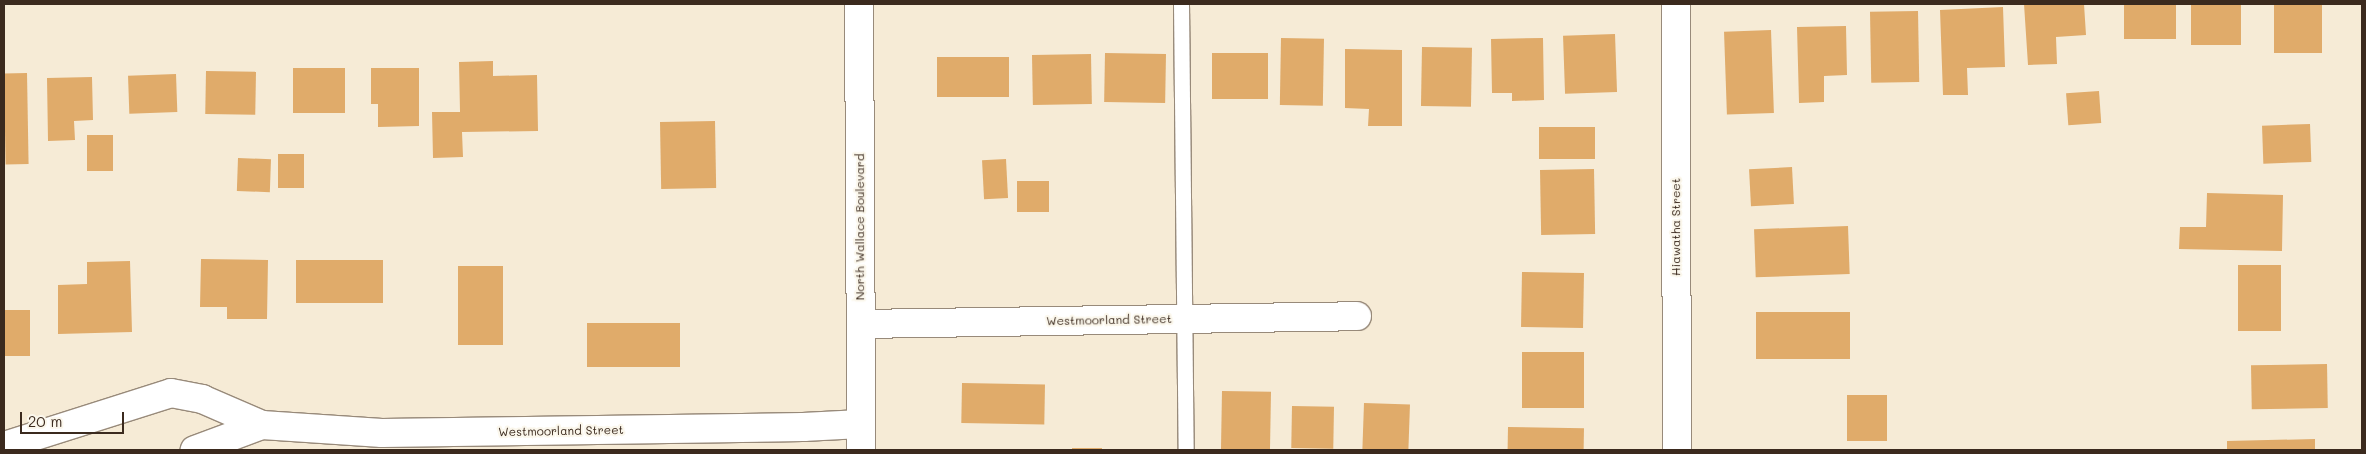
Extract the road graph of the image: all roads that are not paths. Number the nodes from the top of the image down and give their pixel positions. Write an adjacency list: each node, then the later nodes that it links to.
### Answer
1 (858, 4): 6 (street, North Wallace Boulevard)
2 (1181, 4): 5 (lane)
3 (1676, 4): 12 (street, Hiawatha Street)
4 (1357, 316): 5 (street, Westmoorland Street)
5 (1185, 319): 6 (street, Westmoorland Street); 11 (lane)
6 (861, 324): 8 (street, North Wallace Boulevard)
7 (262, 425): 8 (street, Westmoorland Street); 9 (street, Westmoorland Street); 10 (street, Westmoorland Street)
8 (861, 437)
9 (4, 446)
10 (195, 450)
11 (1186, 450)
12 (1677, 450)

